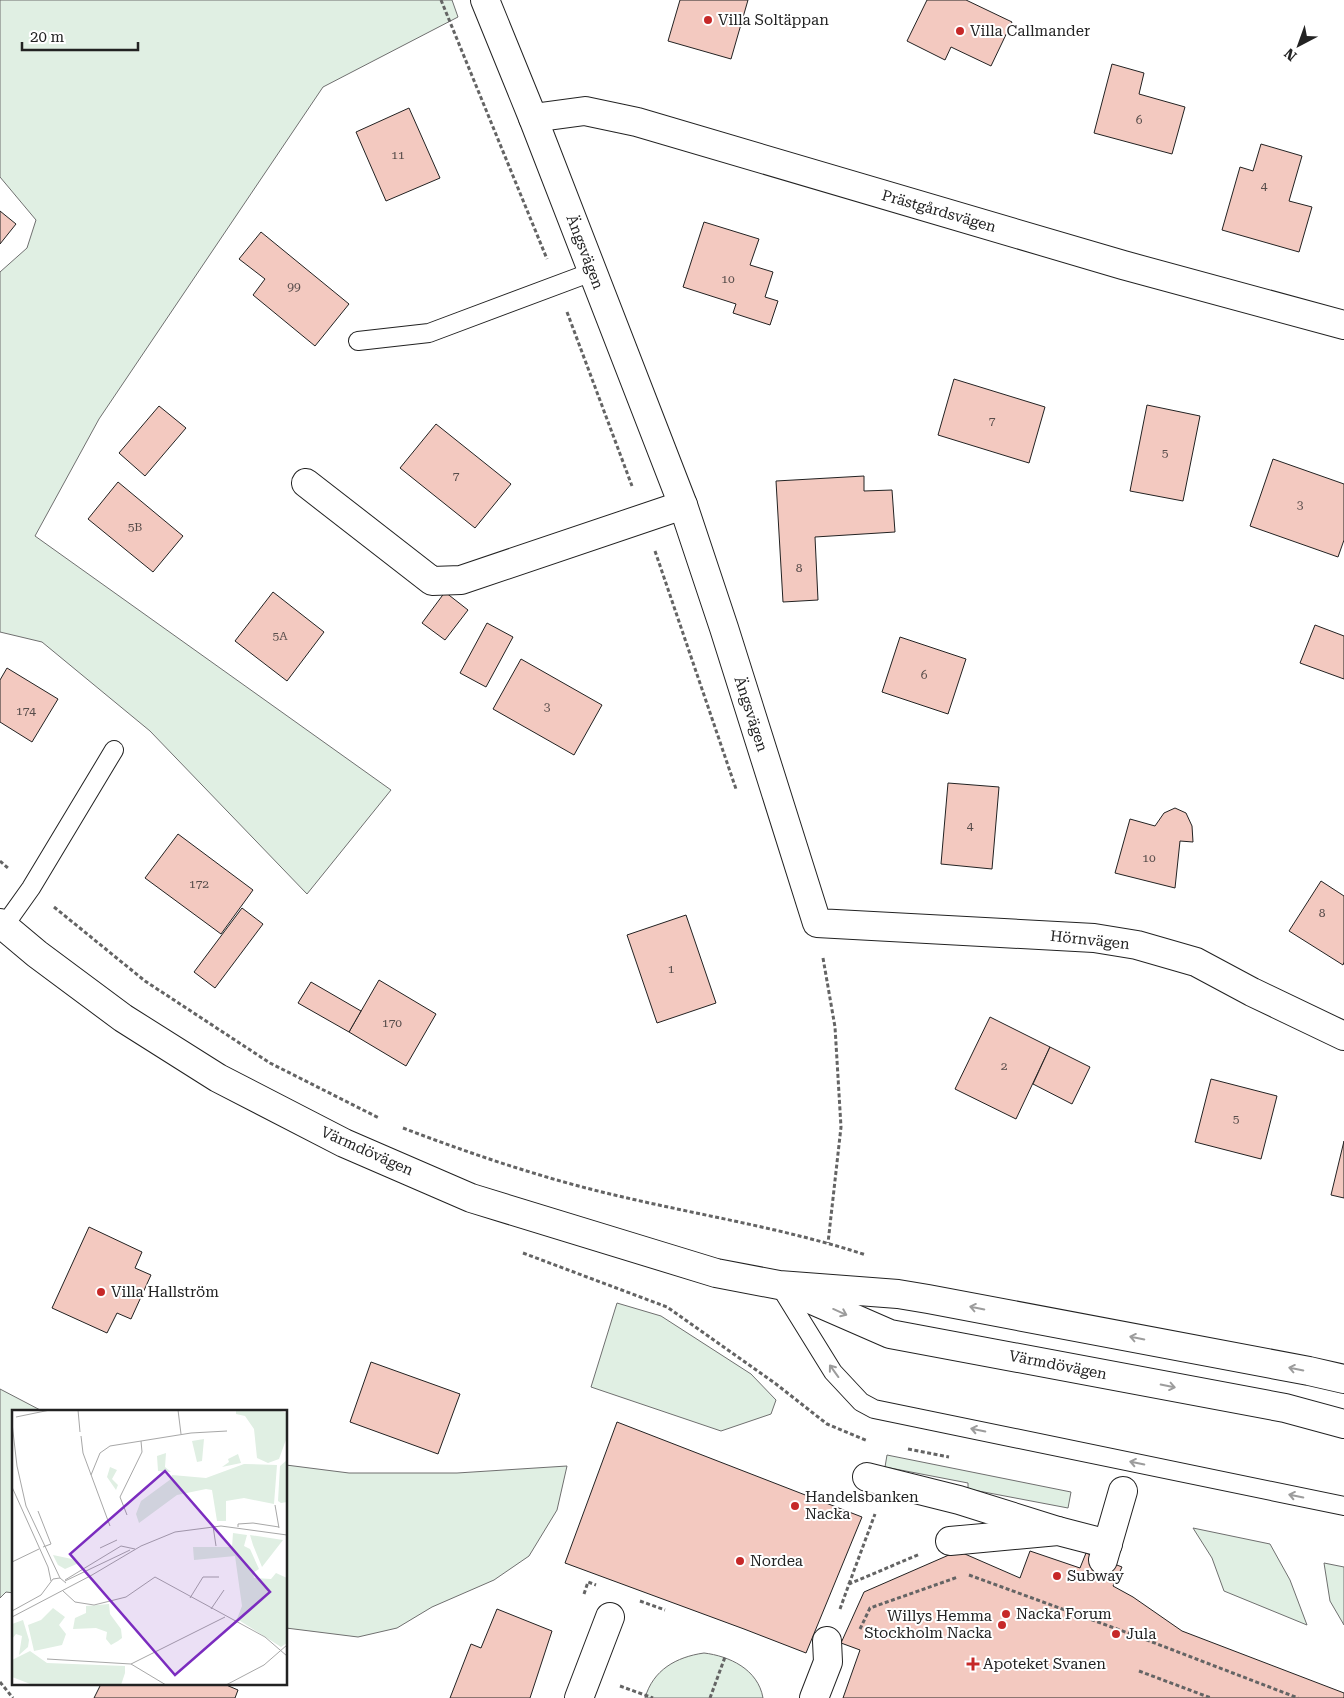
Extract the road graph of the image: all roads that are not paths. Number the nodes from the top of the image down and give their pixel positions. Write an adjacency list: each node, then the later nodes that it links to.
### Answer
1 (485, 0): 2 (street, Ängsvägen)
2 (533, 118): 3 (street, Ängsvägen); 4 (street, Prästgårdsvägen)
3 (592, 272): 5 (lane); 7 (street, Ängsvägen)
4 (1344, 325)
5 (358, 341)
6 (306, 483): 7 (street)
7 (683, 505): 9 (street, Ängsvägen)
8 (114, 750): 10 (lane)
9 (817, 923): 11 (street, Hörnvägen)
10 (2, 925): 12 (street, Värmdövägen)
11 (1344, 1036)
12 (779, 1285): 13 (street, Värmdövägen, one-way to 12); 14 (street, Värmdövägen, one-way to 14); 17 (lane, one-way to 12)
13 (1344, 1379)
14 (1344, 1424)
15 (867, 1477): 18 (street)
16 (1123, 1491): 18 (street)
17 (1344, 1506)
18 (1058, 1531): 19 (street)
19 (950, 1541)
20 (610, 1617): 22 (street)
21 (827, 1641): 23 (street)
22 (579, 1698)
23 (814, 1698)

